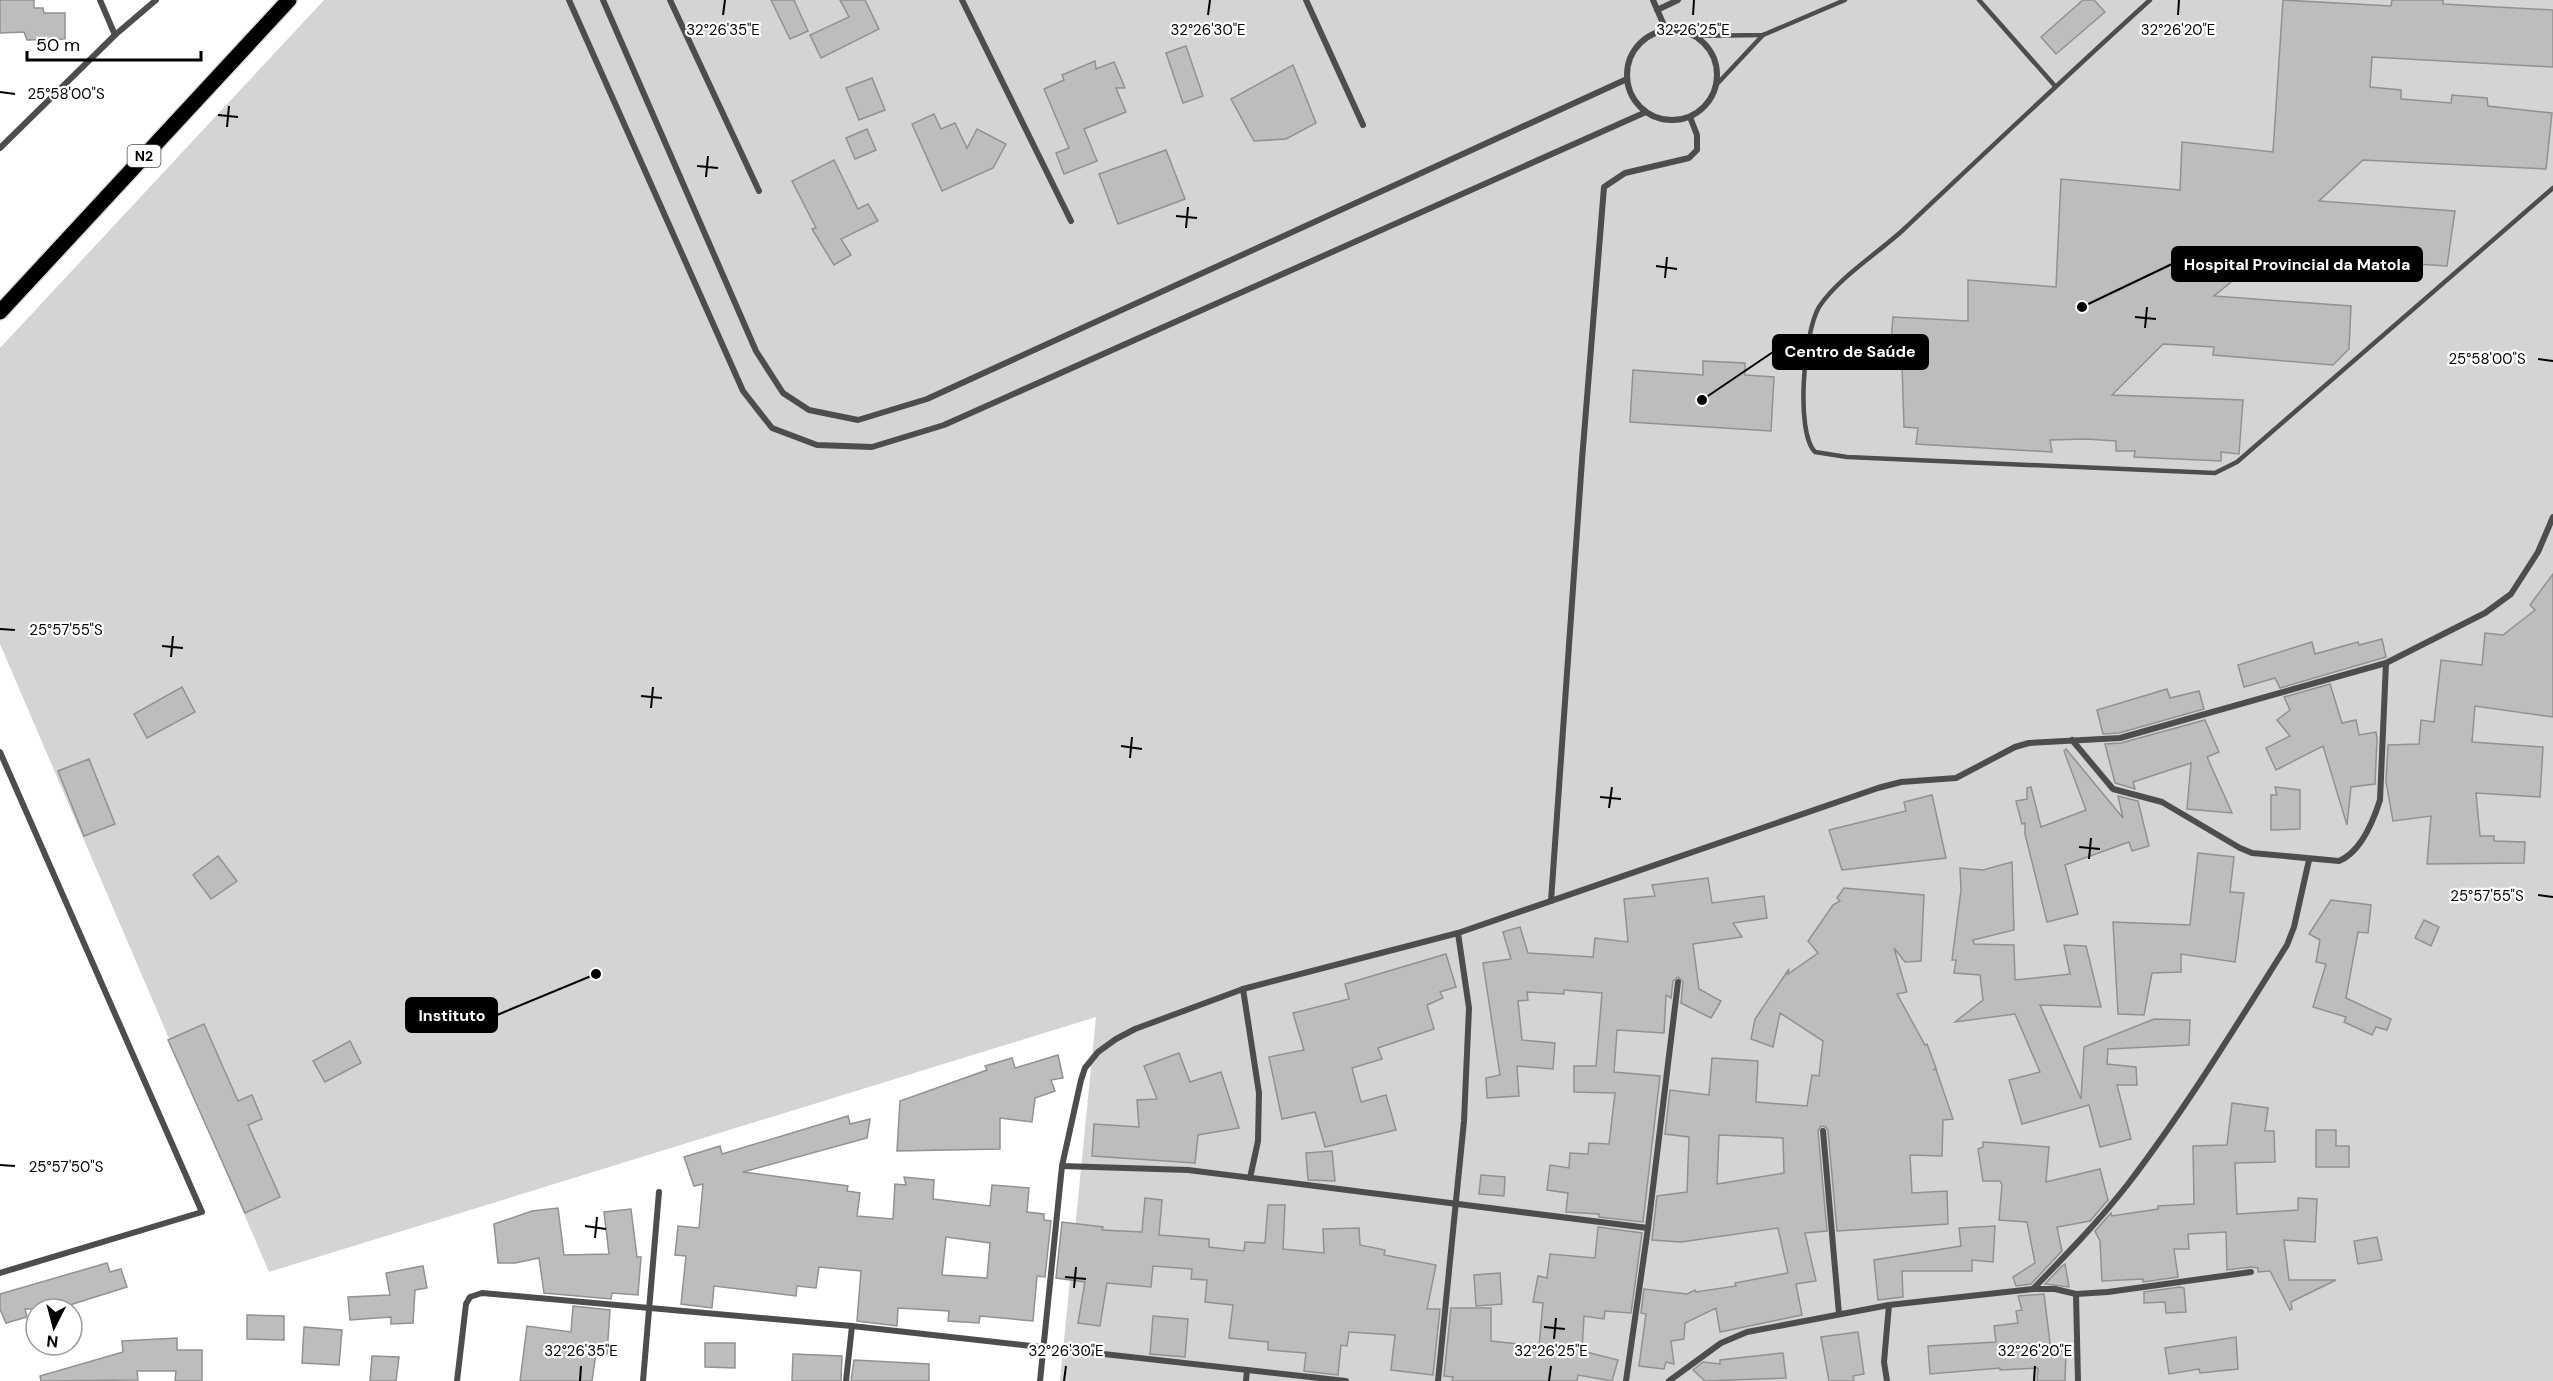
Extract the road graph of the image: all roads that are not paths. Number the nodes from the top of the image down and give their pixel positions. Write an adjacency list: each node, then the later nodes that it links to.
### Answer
1 (100, 0): 16 (street)
2 (156, 0): 16 (street)
3 (289, 0): 29 (main road, N2)
4 (569, 0): 22 (street)
5 (603, 0): 19 (street)
6 (670, 0): 27 (street)
7 (962, 0): 28 (street)
8 (1306, 0): 24 (street)
9 (1653, 0): 14 (street)
10 (1678, 0): 14 (street)
11 (1845, 0): 17 (lane)
12 (1978, 0): 21 (lane)
13 (2150, 0): 21 (lane)
14 (1657, 10): 15 (street)
15 (1666, 30): 18 (street); 19 (street)
16 (115, 35): 25 (street)
17 (1763, 35): 18 (lane); 20 (lane)
18 (1694, 36): 20 (street)
19 (1627, 79): 22 (street)
20 (1718, 83): 23 (street)
21 (2055, 86): 26 (lane)
22 (1646, 112): 23 (street)
23 (1690, 117): 35 (street)
24 (1363, 125)
25 (0, 148)
26 (2553, 188)
27 (759, 190)
28 (1071, 221)
29 (0, 312)
30 (2553, 517): 31 (street)
31 (2386, 663): 32 (street); 34 (street)
32 (2072, 740): 34 (street); 35 (street)
33 (0, 752): 46 (street)
34 (2309, 860): 47 (street)
35 (1551, 901): 36 (street)
36 (1458, 933): 38 (street); 43 (street)
37 (1678, 982): 44 (street)
38 (1244, 988): 40 (street); 41 (street)
39 (1823, 1131): 51 (street)
40 (1062, 1166): 41 (street); 53 (street)
41 (1250, 1178): 43 (street)
42 (659, 1192): 50 (street)
43 (1455, 1205): 44 (street); 61 (street)
44 (1648, 1228): 62 (street)
45 (2251, 1272): 48 (street)
46 (0, 1273)
47 (2034, 1289): 48 (street); 49 (street)
48 (2076, 1294): 65 (street)
49 (1889, 1305): 51 (street); 64 (street)
50 (649, 1308): 52 (street); 55 (street); 56 (street)
51 (1839, 1314): 63 (street)
52 (852, 1326): 53 (street); 57 (street)
53 (1044, 1348): 54 (street); 58 (street)
54 (1247, 1370): 59 (street); 60 (street)
55 (457, 1381)
56 (643, 1381)
57 (846, 1381)
58 (1040, 1381)
59 (1246, 1381)
60 (1346, 1381)
61 (1438, 1381)
62 (1626, 1381)
63 (1669, 1381)
64 (1887, 1381)
65 (2078, 1381)

